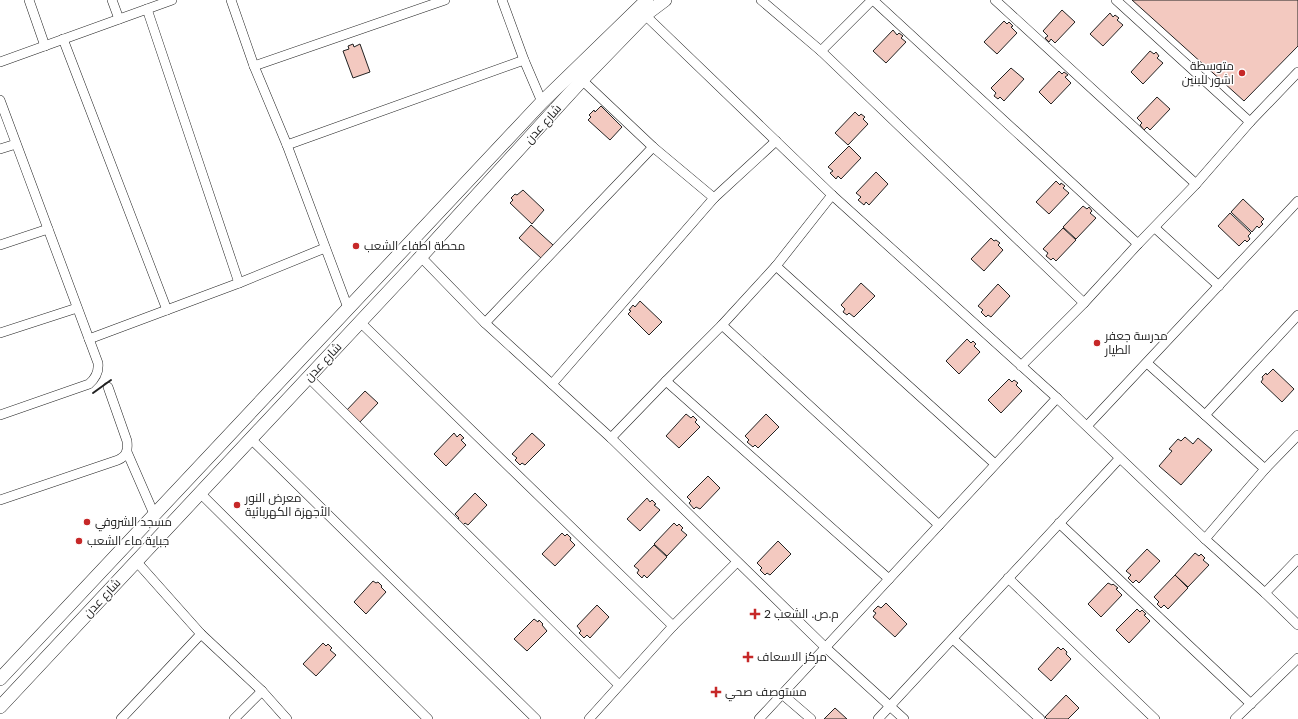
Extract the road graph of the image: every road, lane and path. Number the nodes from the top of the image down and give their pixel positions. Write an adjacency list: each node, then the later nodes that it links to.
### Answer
1 (29, 0): 17 (street)
2 (112, 0): 15 (street)
3 (172, 0): 13 (street)
4 (231, 0): 21 (street)
5 (445, 0): 21 (street)
6 (502, 0): 19 (street)
7 (647, 0): 25 (street, شارع عدن)
8 (665, 0): 14 (street, شارع عدن)
9 (761, 0): 18 (street)
10 (873, 0): 18 (street); 38 (street)
11 (995, 0): 32 (street)
12 (1116, 0): 26 (street)
13 (147, 9): 15 (street); 45 (street)
14 (645, 15): 23 (street, شارع عدن); 27 (street)
15 (119, 19): 16 (street)
16 (64, 39): 17 (street); 50 (street)
17 (45, 46): 20 (street)
18 (821, 51): 47 (street)
19 (524, 60): 25 (street); 29 (street)
20 (0, 62)
21 (254, 66): 29 (street)
22 (1298, 72): 26 (street)
23 (582, 80): 30 (street); 41 (street, شارع عدن)
24 (0, 100): 28 (street)
25 (542, 102): 42 (street, شارع عدن)
26 (1250, 122): 32 (street)
27 (776, 141): 33 (street); 34 (street)
28 (16, 144): 31 (street); 37 (street)
29 (287, 145): 40 (street)
30 (653, 147): 34 (street); 53 (street)
31 (0, 149)
32 (1196, 184): 36 (street)
33 (832, 195): 43 (street); 58 (street)
34 (714, 198): 61 (street)
35 (1298, 201): 46 (street)
36 (1155, 228): 38 (street); 46 (street)
37 (48, 229): 39 (street); 48 (street)
38 (1138, 244): 47 (street)
39 (0, 245)
40 (325, 248): 45 (street); 49 (street)
41 (421, 257): 44 (street, شارع عدن); 53 (street)
42 (387, 266): 44 (street); 49 (street, شارع عدن)
43 (776, 266): 54 (street); 72 (street)
44 (406, 273): 52 (street, شارع عدن)
45 (239, 284): 50 (street)
46 (1219, 286): 57 (street)
47 (1084, 303): 58 (street)
48 (77, 308): 55 (street); 56 (street)
49 (348, 308): 76 (street, شارع عدن)
50 (167, 310): 56 (street)
51 (1298, 315): 65 (street)
52 (360, 322): 59 (street, شارع عدن); 88 (street)
53 (485, 323): 61 (street)
54 (722, 325): 60 (street); 78 (street)
55 (0, 333)
56 (89, 339): 64 (street)
57 (1147, 363): 65 (street); 66 (street)
58 (1021, 366): 63 (street)
59 (308, 377): 69 (street, شارع عدن); 95 (street)
60 (666, 381): 68 (street); 84 (street)
61 (552, 384): 68 (street)
62 (108, 387): 70 (street)
63 (1057, 398): 66 (street); 72 (street)
64 (0, 415)
65 (1205, 415): 73 (street)
66 (1087, 426): 71 (street)
67 (1298, 435): 73 (street)
68 (611, 438): 82 (street)
69 (250, 439): 74 (street, شارع عدن); 105 (street)
70 (127, 452): 75 (street); 76 (street)
71 (1119, 458): 77 (street); 79 (street)
72 (996, 464): 78 (street)
73 (1265, 469): 79 (street)
74 (200, 493): 81 (street, شارع عدن); 104 (street)
75 (0, 500)
76 (154, 514): 86 (street, شارع عدن)
77 (1059, 523): 83 (street); 98 (street)
78 (939, 525): 84 (street)
79 (1205, 539): 85 (street)
80 (1298, 559): 85 (street)
81 (136, 561): 89 (street, شارع عدن); 90 (street)
82 (737, 562): 88 (street); 92 (street)
83 (1008, 578): 91 (street); 112 (street)
84 (889, 579): 92 (street)
85 (1265, 593): 87 (street)
86 (55, 620): 89 (street); 94 (street, شارع عدن)
87 (1298, 625)
88 (673, 626): 95 (street)
89 (75, 627): 100 (street, شارع عدن)
90 (201, 634): 96 (street); 101 (street)
91 (952, 639): 99 (street); 111 (street)
92 (825, 647): 97 (street); 99 (street)
93 (1298, 658): 98 (street)
94 (0, 679)
95 (619, 685): 106 (street)
96 (262, 691): 102 (street); 103 (street)
97 (782, 694): 107 (street); 108 (street)
98 (1251, 704): 113 (street)
99 (890, 706): 109 (street); 110 (street)
100 (0, 707)
101 (121, 719)
102 (234, 719)
103 (287, 719)
104 (428, 719)
105 (536, 719)
106 (589, 719)
107 (759, 719)
108 (811, 719)
109 (878, 719)
110 (904, 719)
111 (1040, 719)
112 (1155, 719)
113 (1235, 719)

